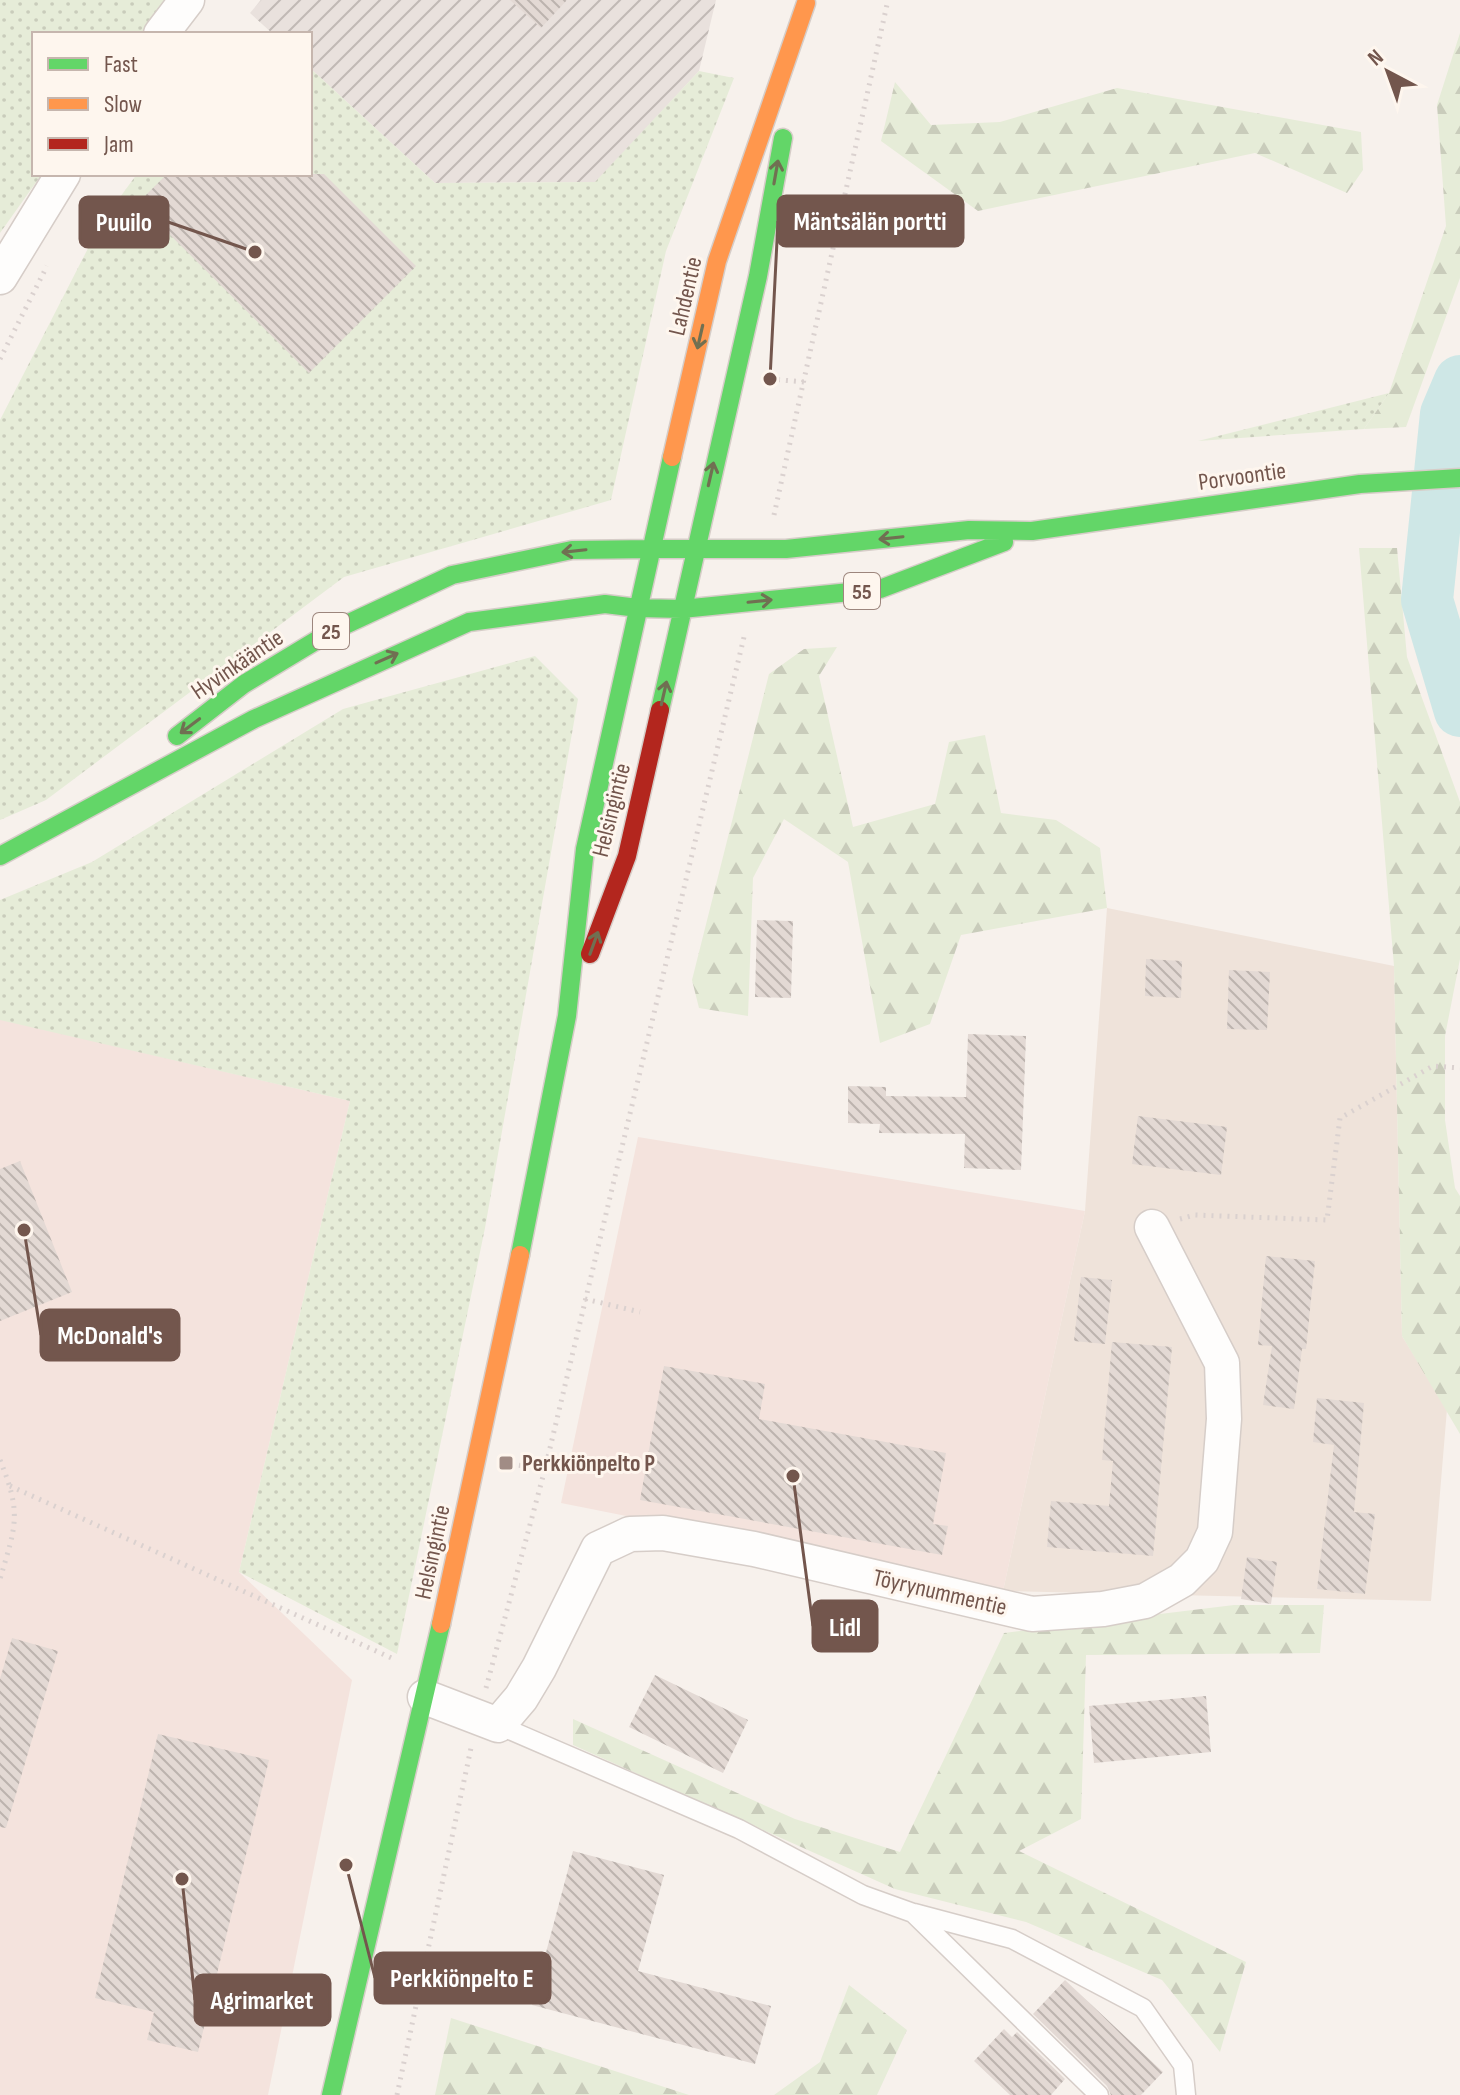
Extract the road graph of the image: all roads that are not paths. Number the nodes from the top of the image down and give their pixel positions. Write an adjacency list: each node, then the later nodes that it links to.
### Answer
1 (187, 0): 3 (street)
2 (807, 1): 8 (main road, Lahdentie, one-way to 8); 9 (main road, Lahdentie, one-way to 2)
3 (163, 32)
4 (62, 176): 5 (street)
5 (2, 268)
6 (1460, 478): 7 (main road, Porvoontie / 55)
7 (1032, 531): 9 (main road, Porvoontie / 55, one-way to 9); 11 (main road, Porvoontie / 55, one-way to 7)
8 (652, 549): 9 (main road, Porvoontie / 55); 10 (main road, Lahdentie); 12 (main road, Hyvinkääntie / 25, one-way to 12)
9 (693, 550): 11 (main road, Lahdentie)
10 (638, 608): 11 (main road, Porvoontie / 55); 12 (main road, Hyvinkääntie / 25, one-way to 10); 14 (main road, Helsingintie)
11 (682, 609): 14 (main road, Helsingintie, one-way to 11)
12 (58, 827): 13 (main road, Hyvinkääntie / 25)
13 (0, 856)
14 (567, 1016): 16 (main road, Helsingintie)
15 (1152, 1227): 17 (street, Töyrynummentie)
16 (427, 1686): 17 (street); 19 (main road, Helsingintie)
17 (488, 1722): 18 (lane)
18 (913, 1913): 20 (lane); 21 (lane)
19 (331, 2095)
20 (1099, 2095)
21 (1186, 2095)

